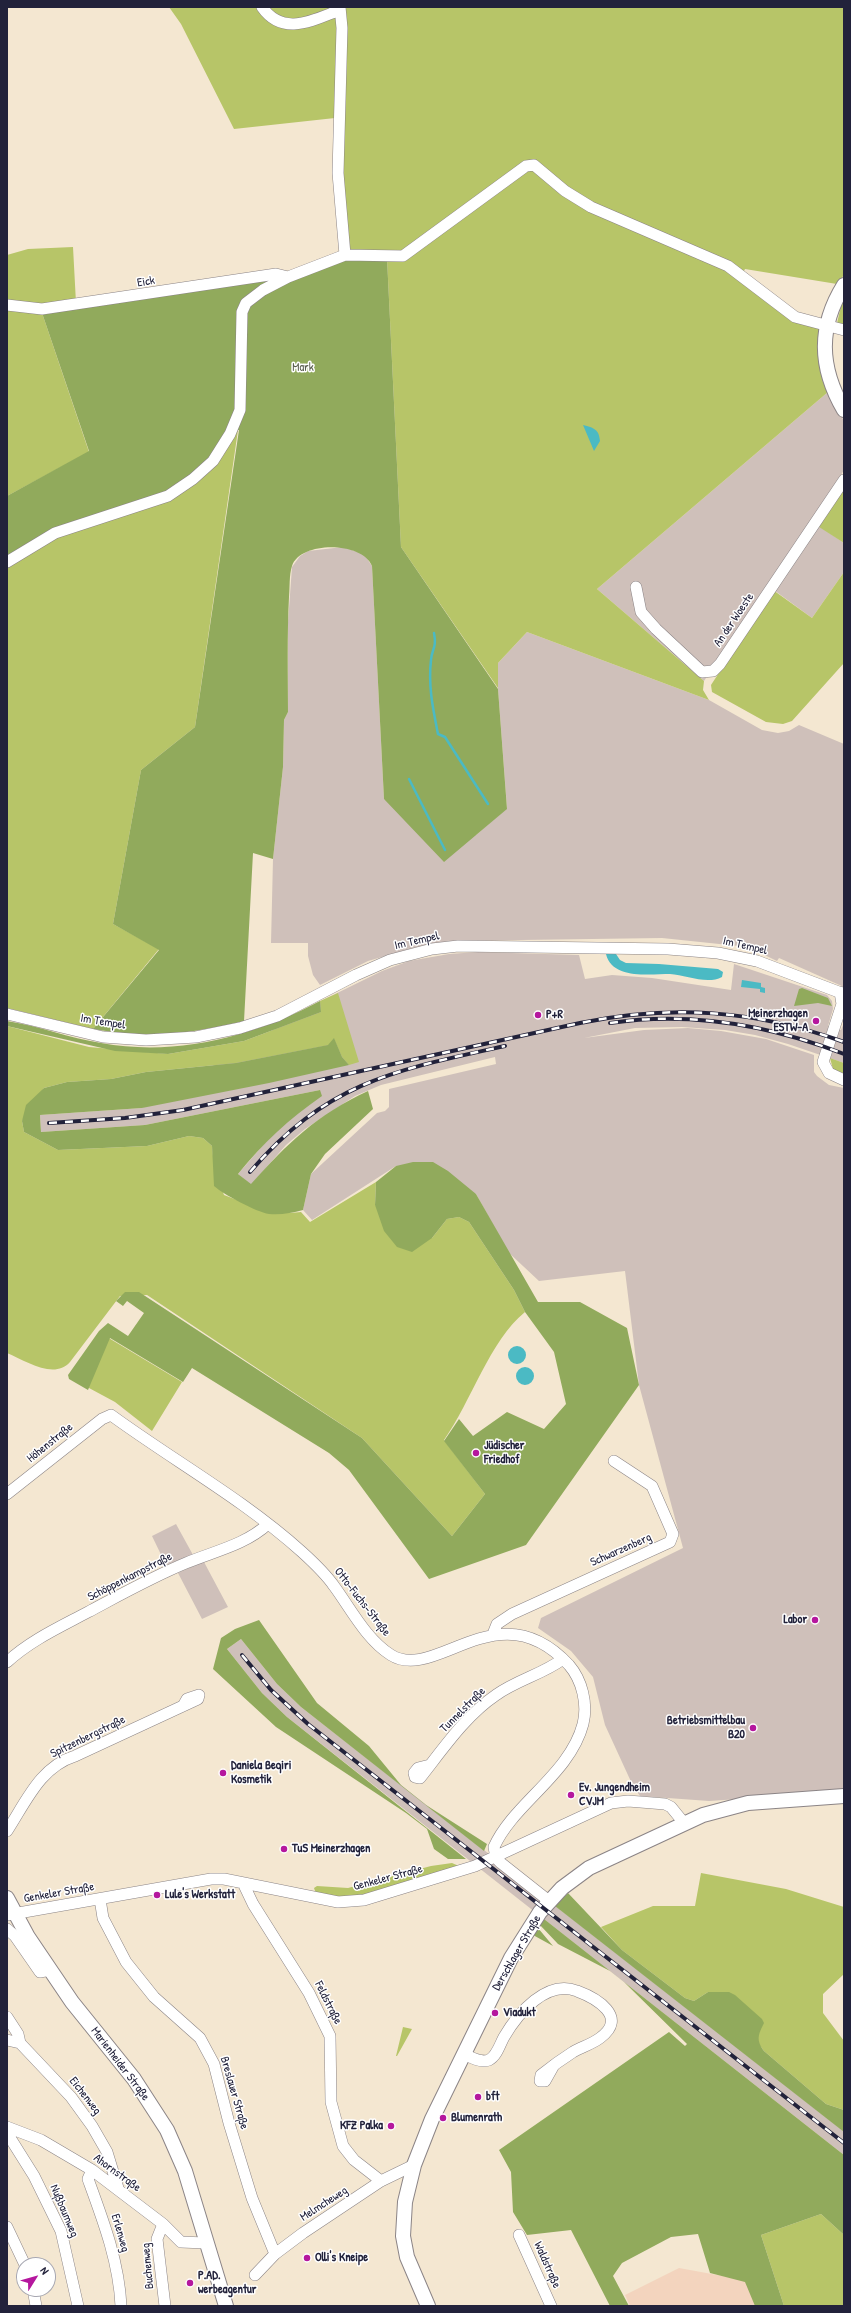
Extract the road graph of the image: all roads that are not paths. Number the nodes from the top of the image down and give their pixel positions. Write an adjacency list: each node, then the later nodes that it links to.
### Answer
1 (262, 7): 2 (street)
2 (340, 8): 3 (street)
3 (345, 255): 4 (street); 7 (street)
4 (288, 277): 6 (street, Eick); 11 (street)
5 (844, 285): 7 (main road)
6 (7, 305)
7 (827, 325): 8 (street); 9 (main road)
8 (844, 330)
9 (844, 410)
10 (844, 480): 12 (street, An der Woeste)
11 (7, 562)
12 (636, 587)
13 (842, 993): 14 (street, Im Tempel); 15 (street)
14 (7, 1014)
15 (844, 1080)
16 (110, 1415): 18 (street, Höhenstraße); 19 (street, Otto-Fuchs-Straße)
17 (614, 1460): 20 (street, Schwarzenberg)
18 (7, 1494)
19 (268, 1524): 20 (street, Otto-Fuchs-Straße); 22 (street, Schöppenkampstraße)
20 (493, 1634): 21 (street, Otto-Fuchs-Straße)
21 (563, 1659): 24 (street, Tunnelstraße); 28 (street, Otto-Fuchs-Straße)
22 (7, 1662)
23 (183, 1706): 27 (street, Spitzenbergstraße)
24 (430, 1765)
25 (844, 1796): 26 (main road, Derschlager Straße)
26 (684, 1823): 28 (street, Genkeler Straße); 32 (main road, Derschlager Straße)
27 (7, 1831)
28 (496, 1858): 29 (street, Genkeler Straße); 32 (street)
29 (244, 1883): 31 (street, Genkeler Straße); 45 (street, Feldstraße)
30 (7, 1898): 33 (main road, Marienheider Straße)
31 (100, 1899): 33 (street, Genkeler Straße); 51 (street, Breslauer Straße)
32 (549, 1901): 39 (main road, Derschlager Straße)
33 (11, 1914): 35 (main road, Marienheider Straße)
34 (7, 1929): 35 (street)
35 (50, 1970): 50 (main road, Marienheider Straße)
36 (7, 2017): 38 (street)
37 (7, 2040): 38 (street)
38 (20, 2043): 46 (street, Eichenweg)
39 (464, 2054): 40 (street); 43 (main road, Derschlager Straße)
40 (554, 2065)
41 (7, 2127): 44 (street, Ahornstraße)
42 (7, 2133): 54 (street, Nußbaumweg)
43 (414, 2165): 45 (street, Melmcheweg); 59 (main road, Derschlager Straße)
44 (92, 2170): 46 (street, Ahornstraße); 55 (street, Erlenweg)
45 (381, 2180): 51 (street, Melmcheweg)
46 (118, 2188): 47 (street, Ahornstraße)
47 (163, 2224): 50 (street, Ahornstraße); 56 (street, Buchenweg)
48 (7, 2227): 52 (street)
49 (519, 2235): 60 (street, Waldstraße)
50 (205, 2243): 57 (main road, Marienheider Straße); 58 (main road, Marienheider Straße)
51 (275, 2254): 53 (street, Melmcheweg)
52 (21, 2257)
53 (255, 2275)
54 (78, 2306)
55 (121, 2306)
56 (164, 2306)
57 (217, 2306)
58 (226, 2306)
59 (428, 2306)
60 (551, 2306)

